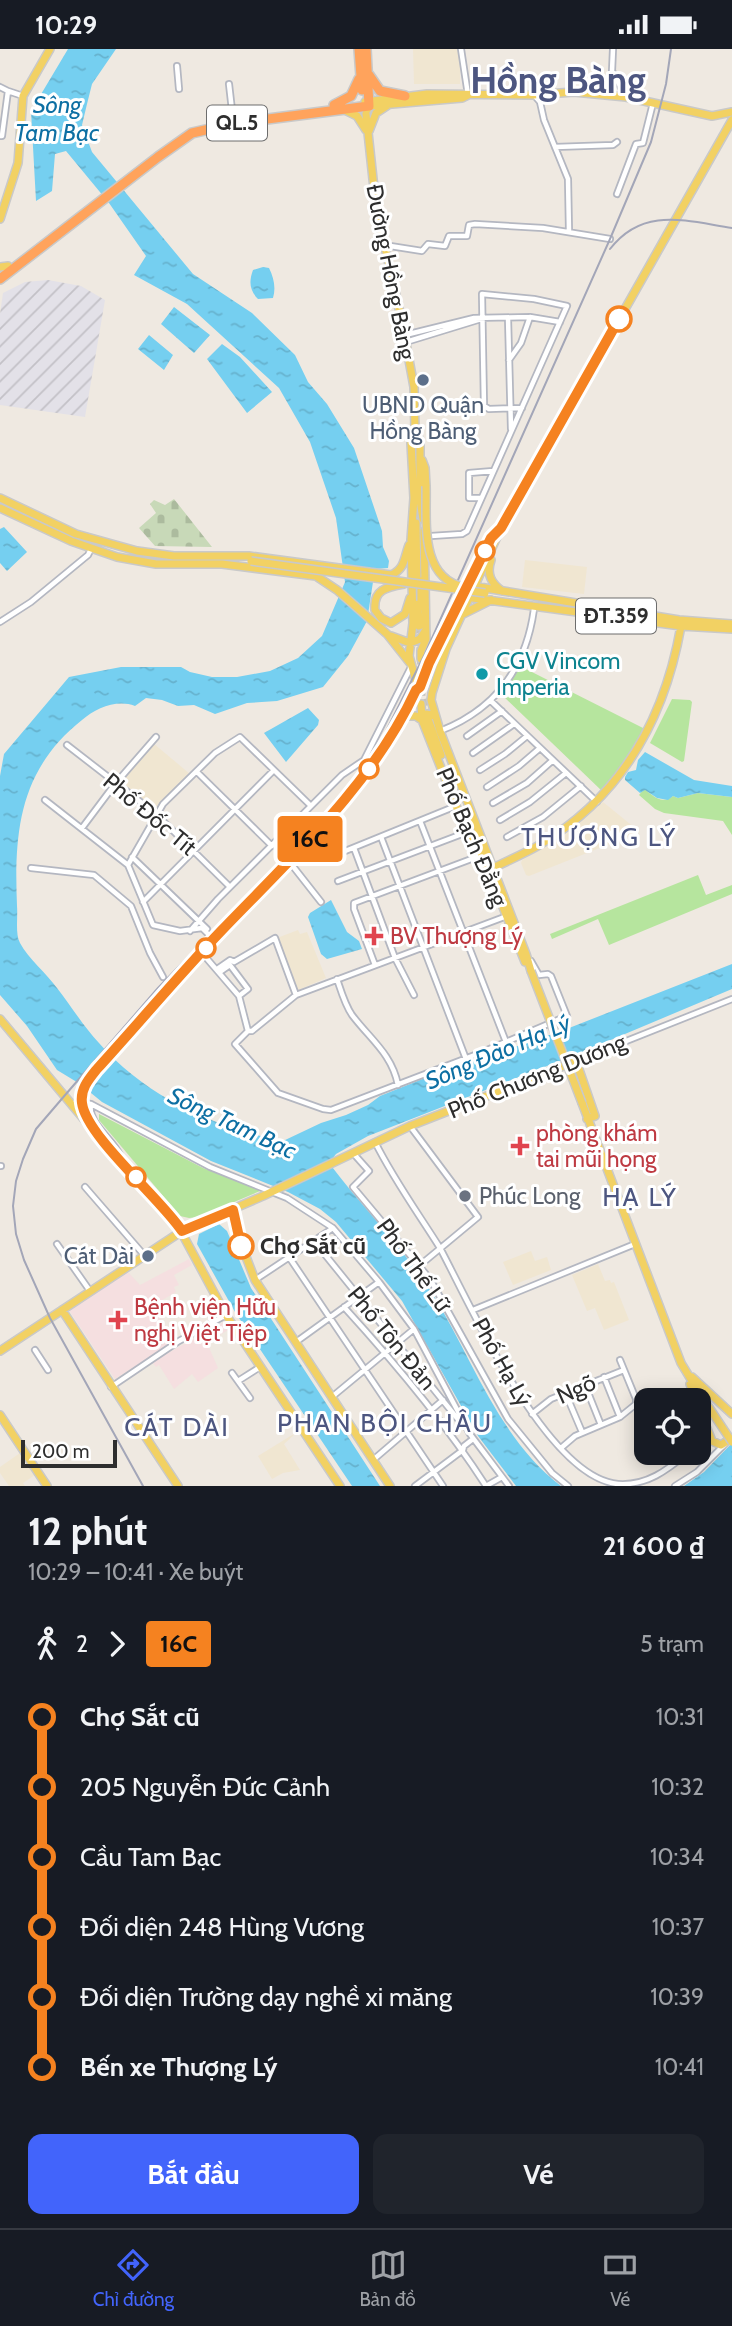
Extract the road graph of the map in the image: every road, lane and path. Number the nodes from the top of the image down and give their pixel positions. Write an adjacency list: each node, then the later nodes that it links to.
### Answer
1 (50, 49): 13 (main road)
2 (359, 49): 18 (highway); 19 (highway)
3 (366, 49): 14 (highway); 18 (highway)
4 (461, 49): 11 (street)
5 (612, 49): 15 (street)
6 (177, 67): 9 (street)
7 (229, 84): 23 (street)
8 (0, 87): 10 (street)
9 (179, 89)
10 (8, 91): 13 (street); 21 (street)
11 (468, 95): 12 (main road); 14 (main road); 17 (main road)
12 (533, 95): 15 (main road); 29 (street)
13 (23, 96): 33 (main road)
14 (405, 96): 18 (main road)
15 (626, 97): 16 (main road)
16 (653, 102): 22 (main road); 31 (street)
17 (394, 103): 18 (main road); 27 (main road)
18 (366, 106): 19 (highway, QL.5); 27 (main road, Đường Hồng Bàng)
19 (337, 107): 23 (highway, QL.5); 27 (main road); 30 (highway, QL.5)
20 (732, 112): 22 (main road)
21 (3, 113): 26 (street)
22 (712, 116): 25 (main road)
23 (233, 119): 30 (highway, QL.5)
24 (732, 120): 25 (main road)
25 (724, 134): 55 (main road)
26 (0, 136)
27 (368, 138): 36 (main road, Đường Hồng Bàng)
28 (617, 142): 29 (street)
29 (555, 147): 34 (street)
30 (120, 183): 32 (highway, QL.5)
31 (617, 194)
32 (103, 196): 37 (highway, QL.5); 38 (highway, QL.5)
33 (0, 219)
34 (569, 231): 35 (street); 36 (street)
35 (610, 239)
36 (384, 245): 43 (main road, Đường Hồng Bàng)
37 (3, 268)
38 (0, 279)
39 (530, 317): 40 (street); 42 (street); 44 (street)
40 (508, 318): 41 (street); 44 (street)
41 (482, 319): 42 (street); 43 (street); 45 (street)
42 (560, 321): 46 (street)
43 (405, 339): 47 (main road, Đường Hồng Bàng)
44 (509, 360): 45 (street)
45 (511, 408): 46 (street); 48 (street)
46 (522, 408): 48 (street)
47 (415, 430): 49 (main road, Đường Hồng Bàng); 53 (main road, Đường Hồng Bàng)
48 (511, 430): 50 (street)
49 (421, 454): 53 (main road, Đường Hồng Bàng); 69 (main road, bridge)
50 (493, 471): 52 (street); 52 (street)
51 (0, 498): 60 (main road)
52 (481, 498): 56 (street)
53 (417, 499): 57 (main road, Đường Hồng Bàng); 77 (main road)
54 (0, 508): 59 (main road)
55 (501, 528): 58 (main road); 67 (main road)
56 (431, 535)
57 (411, 540): 63 (main road, bridge); 64 (main road, Đường Hồng Bàng)
58 (494, 545): 67 (main road); 68 (main road)
59 (91, 549): 62 (main road); 75 (street)
60 (149, 553): 61 (main road); 62 (main road)
61 (222, 560): 62 (main road); 63 (main road); 65 (main road); 66 (main road, bridge)
62 (147, 563)
63 (317, 565): 65 (main road)
64 (411, 566): 66 (main road); 77 (main road, Đường Hồng Bàng)
65 (316, 576): 80 (main road)
66 (407, 586): 66 (main road); 69 (main road, bridge)
67 (471, 586): 68 (main road, ĐT.359); 70 (main road)
68 (503, 592): 73 (main road, ĐT.359)
69 (485, 593): 73 (main road)
70 (466, 597): 71 (main road, ĐT.359); 74 (main road)
71 (492, 600): 73 (main road, ĐT.359); 74 (main road)
72 (534, 609): 86 (street)
73 (593, 609): 76 (main road, ĐT.359); 78 (main road, ĐT.359)
74 (457, 614): 82 (main road); 85 (main road)
75 (0, 622)
76 (732, 624)
77 (420, 626): 81 (main road, Đường Hồng Bàng); 81 (main road); 82 (main road)
78 (681, 626): 79 (main road, ĐT.359); 109 (main road)
79 (732, 629)
80 (387, 634): 81 (main road); 83 (main road)
81 (410, 643): 83 (main road, Đường Hồng Bàng)
82 (429, 663): 84 (main road)
83 (411, 665): 84 (main road, Đường Hồng Bàng); 111 (street)
84 (417, 689): 85 (main road); 87 (main road); 91 (main road)
85 (431, 696): 87 (main road); 90 (main road, Phố Bạch Đằng)
86 (491, 701): 88 (street); 93 (street)
87 (420, 703): 89 (main road); 90 (main road, Phố Bạch Đằng)
88 (502, 711): 92 (street); 94 (street)
89 (405, 716): 90 (main road); 91 (main road)
90 (429, 718): 93 (main road, Phố Bạch Đằng); 112 (main road, Phố Bạch Đằng); 118 (main road); 119 (main road)
91 (398, 723): 129 (main road)
92 (514, 724): 95 (street); 99 (street)
93 (440, 731): 119 (main road, Phố Bạch Đằng)
94 (467, 736)
95 (527, 736): 98 (street); 101 (street)
96 (156, 737): 105 (street)
97 (67, 745): 105 (street, Phố Đốc Tít)
98 (540, 748): 100 (street); 106 (street)
99 (473, 753)
100 (553, 760): 104 (street); 110 (street)
101 (480, 769)
102 (274, 770): 103 (street); 111 (street); 113 (street)
103 (197, 772): 113 (street); 114 (street)
104 (566, 772): 107 (street); 115 (street)
105 (116, 784): 114 (street, Phố Đốc Tít); 117 (street)
106 (487, 786)
107 (580, 786): 109 (street); 121 (street)
108 (45, 800): 117 (street)
109 (597, 801): 133 (main road)
110 (493, 803)
111 (311, 806): 122 (street)
112 (456, 806): 116 (street); 118 (main road, Phố Bạch Đằng)
113 (234, 809): 122 (street); 125 (street)
114 (156, 814): 125 (street, Phố Đốc Tít); 127 (street)
115 (500, 820)
116 (419, 821): 120 (street); 123 (street)
117 (82, 828): 131 (street)
118 (471, 831): 123 (street); 126 (main road, Phố Bạch Đằng)
119 (480, 834): 133 (main road, Phố Bạch Đằng)
120 (381, 837): 124 (street); 130 (street)
121 (508, 837)
122 (272, 846): 139 (street)
123 (429, 846): 130 (street); 135 (street)
124 (354, 848): 128 (street); 134 (street)
125 (193, 850): 137 (street); 139 (street, Phố Đốc Tít)
126 (482, 855): 135 (street); 143 (main road, Phố Bạch Đằng)
127 (132, 857): 131 (street); 137 (street)
128 (328, 858)
129 (288, 860): 142 (street); 147 (main road)
130 (390, 861): 134 (street); 138 (street)
131 (128, 865): 141 (street)
132 (31, 868): 155 (street)
133 (493, 868): 143 (main road, Phố Bạch Đằng)
134 (363, 871): 136 (street); 140 (street)
135 (439, 871): 138 (street); 146 (street)
136 (338, 881)
137 (161, 883): 141 (street); 144 (street)
138 (399, 886): 140 (street); 148 (street)
139 (230, 887): 144 (street)
140 (372, 896): 151 (street); 152 (street)
141 (143, 902): 145 (street)
142 (321, 902)
143 (508, 915): 146 (street); 150 (main road, Phố Bạch Đằng); 153 (main road, Phố Bạch Đằng)
144 (199, 920): 145 (street); 147 (street)
145 (190, 930): 147 (street)
146 (464, 932): 148 (street); 163 (street)
147 (211, 935): 149 (main road)
148 (422, 948): 151 (street); 164 (street)
149 (202, 953): 154 (street); 173 (main road, bridge)
150 (526, 954): 153 (main road, Phố Bạch Đằng); 163 (street)
151 (395, 958): 152 (street); 158 (street)
152 (375, 965): 156 (street)
153 (530, 970): 169 (main road, Phố Bạch Đằng, bridge)
154 (218, 971): 157 (street); 159 (street); 159 (street)
155 (163, 977)
156 (337, 979): 157 (street); 166 (street)
157 (296, 995): 162 (street)
158 (414, 995)
159 (239, 996): 162 (street)
160 (732, 999): 165 (street, Phố Chương Dương)
161 (0, 1019): 168 (main road)
162 (248, 1031): 166 (street)
163 (506, 1042): 164 (street)
164 (466, 1059): 166 (street)
165 (576, 1061): 169 (main road); 170 (main road, Phố Chương Dương)
166 (398, 1085)
167 (91, 1104): 168 (street); 173 (street); 175 (street)
168 (72, 1105): 173 (main road)
169 (587, 1119): 181 (main road, Phố Bạch Đằng)
170 (410, 1126): 171 (main road, Phố Chương Dương); 182 (street)
171 (375, 1142): 172 (main road, Phố Chương Dương); 182 (street, Phố Hạ Lý)
172 (353, 1153): 175 (main road, Phố Chương Dương); 185 (street, Phố Thế Lữ)
173 (123, 1162): 178 (main road)
174 (85, 1187): 183 (street)
175 (275, 1191): 176 (main road, Phố Chương Dương); 177 (street)
176 (233, 1210): 178 (main road, Phố Chương Dương); 186 (main road)
177 (333, 1228): 179 (street); 187 (street)
178 (182, 1231): 183 (main road, Phố Chương Dương); 193 (main road)
179 (314, 1241): 184 (street); 189 (street, Phố Tôn Đản)
180 (57, 1244): 188 (street)
181 (635, 1244): 192 (street); 206 (main road, Phố Bạch Đằng)
182 (440, 1248): 185 (street); 192 (street, Phố Hạ Lý)
183 (144, 1255): 188 (main road, Phố Chương Dương)
184 (289, 1257): 186 (street); 194 (street)
185 (419, 1266): 244 (street, Phố Thế Lữ)
186 (255, 1280): 196 (main road)
187 (379, 1282): 189 (street); 195 (street)
188 (90, 1291): 191 (main road, Phố Chương Dương)
189 (359, 1296): 190 (street); 197 (street, Phố Tôn Đản)
190 (344, 1307): 194 (street); 200 (street)
191 (62, 1310): 199 (main road, Phố Chương Dương); 212 (main road)
192 (473, 1310): 222 (street, Phố Hạ Lý)
193 (226, 1315): 202 (main road); 212 (street)
194 (328, 1318): 196 (street); 204 (street)
195 (414, 1329): 197 (street); 211 (street)
196 (296, 1342): 216 (main road)
197 (397, 1342): 200 (street); 214 (street, Phố Tôn Đản)
198 (35, 1350): 203 (street)
199 (0, 1352)
200 (385, 1352): 204 (street); 220 (street)
201 (620, 1360): 205 (street)
202 (261, 1366): 209 (street); 238 (main road)
203 (48, 1370)
204 (363, 1370): 216 (street); 225 (street)
205 (624, 1370): 208 (street, Ngõ); 223 (street)
206 (686, 1372): 213 (main road, Phố Bạch Đằng); 219 (main road, Phố Bạch Đằng); 229 (main road, Phố Bạch Đằng, bridge)
207 (232, 1373): 209 (street)
208 (604, 1377): 210 (street, Ngõ); 223 (street)
209 (238, 1381): 217 (street)
210 (585, 1385): 215 (street, Ngõ); 224 (street)
211 (444, 1386): 214 (street); 227 (street)
212 (111, 1387): 237 (main road)
213 (692, 1388)
214 (436, 1392): 218 (street, Phố Tôn Đản)
215 (565, 1392): 222 (street, Ngõ); 226 (street)
216 (333, 1396): 232 (main road)
217 (250, 1398)
218 (443, 1401): 220 (street); 227 (street, Phố Tôn Đản)
219 (730, 1410)
220 (430, 1411): 225 (street); 231 (street)
221 (0, 1415): 236 (main road)
222 (532, 1415): 230 (street, Phố Hạ Lý)
223 (621, 1416): 224 (street)
224 (601, 1425): 226 (street)
225 (406, 1431): 232 (street); 234 (street)
226 (582, 1432): 230 (street)
227 (471, 1436): 231 (street); 235 (street)
228 (711, 1438): 229 (main road)
229 (730, 1441): 245 (street)
230 (561, 1448): 233 (street, Phố Hạ Lý)
231 (463, 1450): 234 (street); 242 (street)
232 (373, 1460): 239 (main road)
233 (672, 1465)
234 (433, 1471): 240 (street); 241 (street)
235 (502, 1477): 242 (street); 243 (street)
236 (47, 1486)
237 (178, 1486)
238 (340, 1486)
239 (390, 1486)
240 (415, 1486)
241 (443, 1486)
242 (486, 1486)
243 (509, 1486)
244 (569, 1486)
245 (675, 1486)

